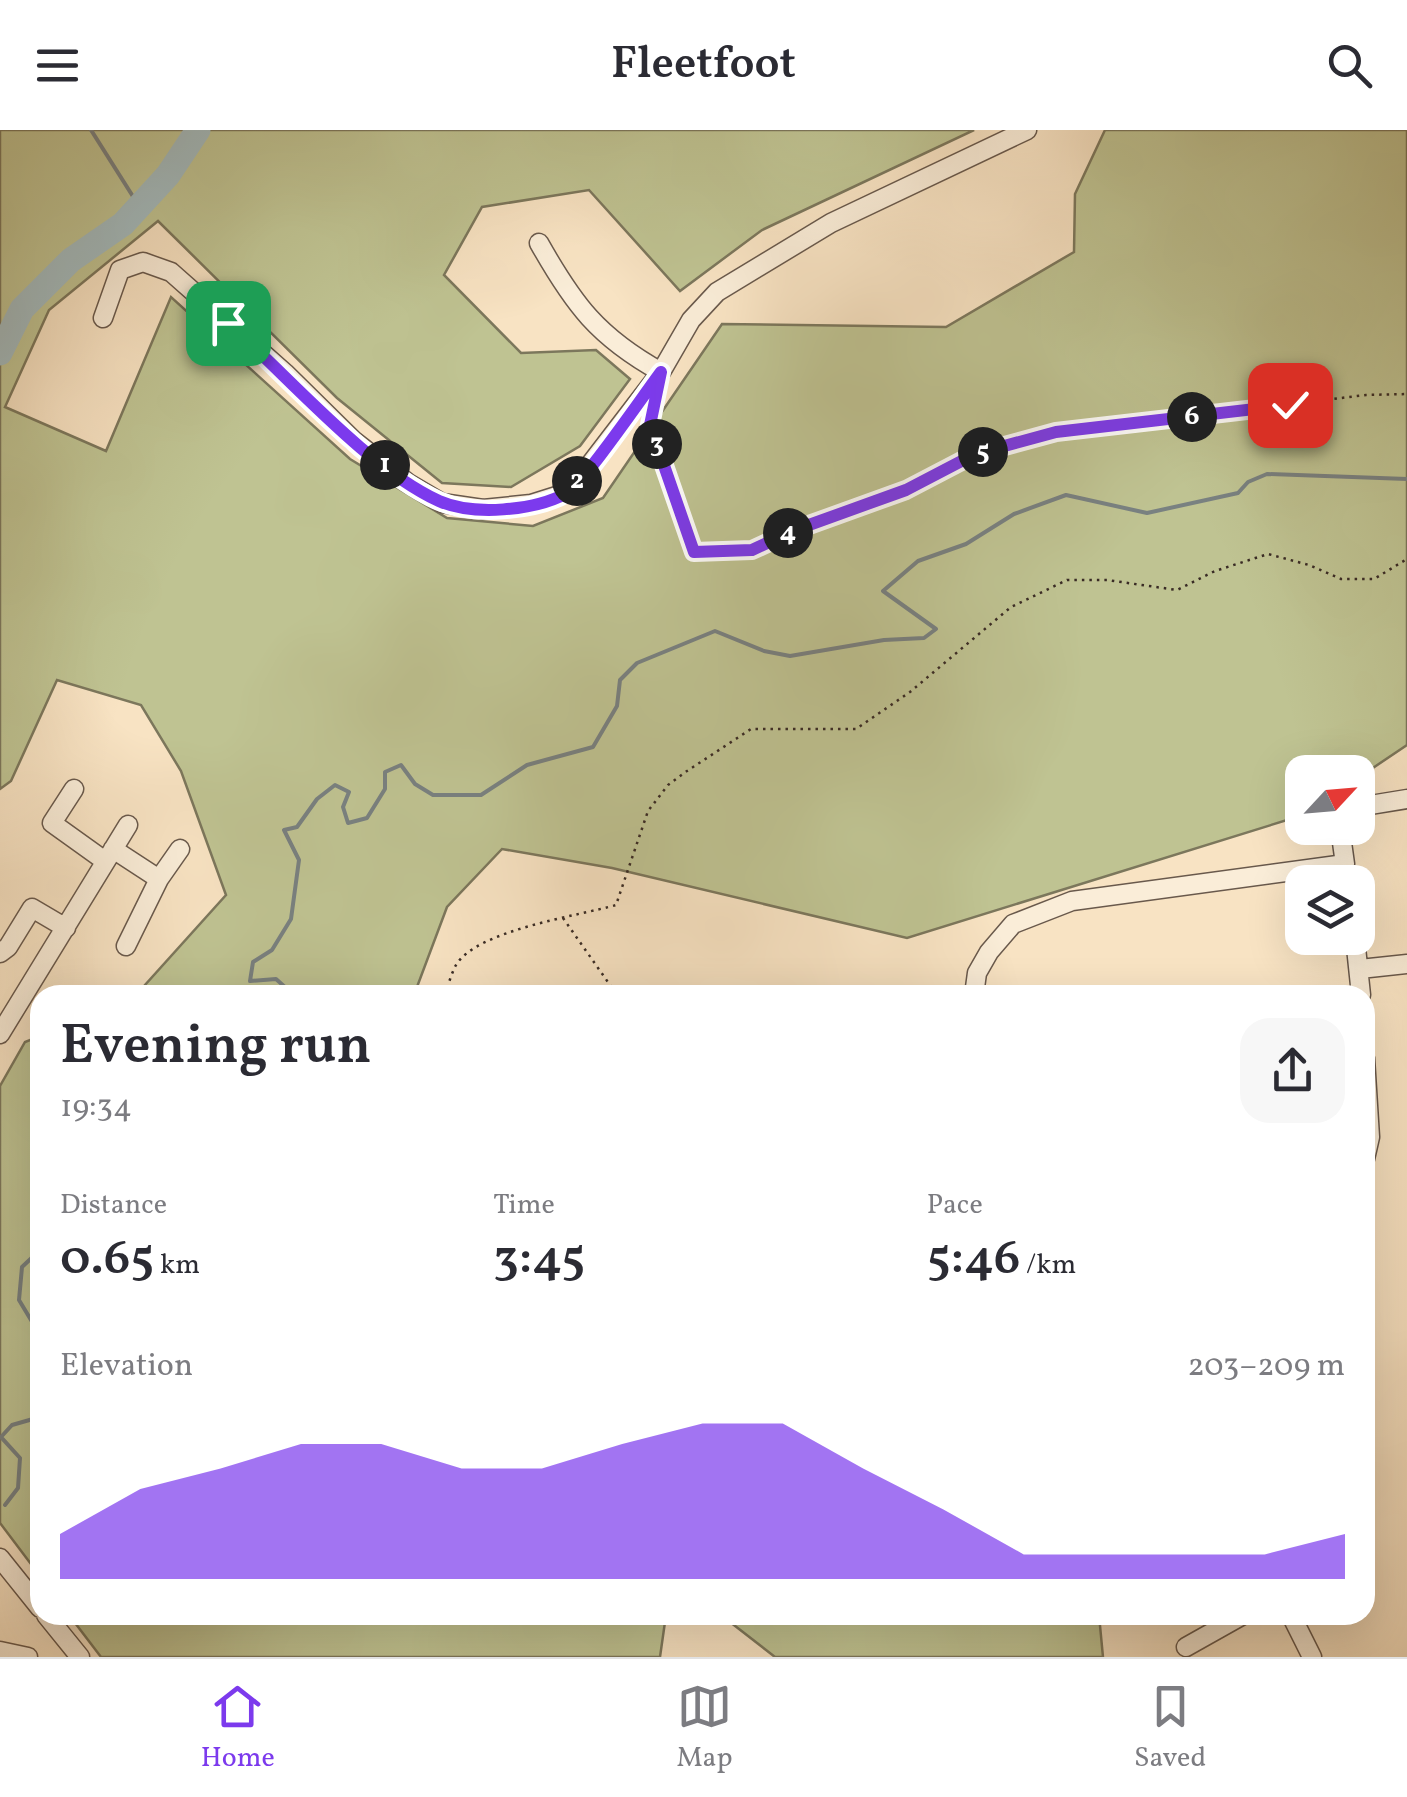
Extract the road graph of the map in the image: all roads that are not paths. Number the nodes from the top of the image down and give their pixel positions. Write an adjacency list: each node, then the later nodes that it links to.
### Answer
1 (1027, 130): 4 (street)
2 (539, 243): 4 (street)
3 (104, 318): 4 (street)
4 (661, 372)
5 (74, 789): 10 (street)
6 (1407, 798): 7 (street)
7 (1375, 805)
8 (128, 825): 10 (street)
9 (180, 849): 11 (street)
10 (108, 855): 11 (street); 13 (street)
11 (159, 879): 14 (street)
12 (1285, 880): 20 (street)
13 (66, 928): 15 (street); 19 (street)
14 (126, 946)
15 (0, 953)
16 (1358, 955): 18 (street)
17 (1407, 964): 18 (street)
18 (1360, 969): 21 (street)
19 (31, 985)
20 (977, 985)
21 (1361, 985)
22 (30, 986): 23 (street)
23 (0, 1034)
24 (0, 1558): 25 (street)
25 (30, 1596)
26 (54, 1625): 32 (street)
27 (1225, 1625): 29 (street)
28 (1297, 1625): 33 (street)
29 (1186, 1647)
30 (0, 1651): 31 (street)
31 (28, 1657)
32 (80, 1657)
33 (1312, 1657)

